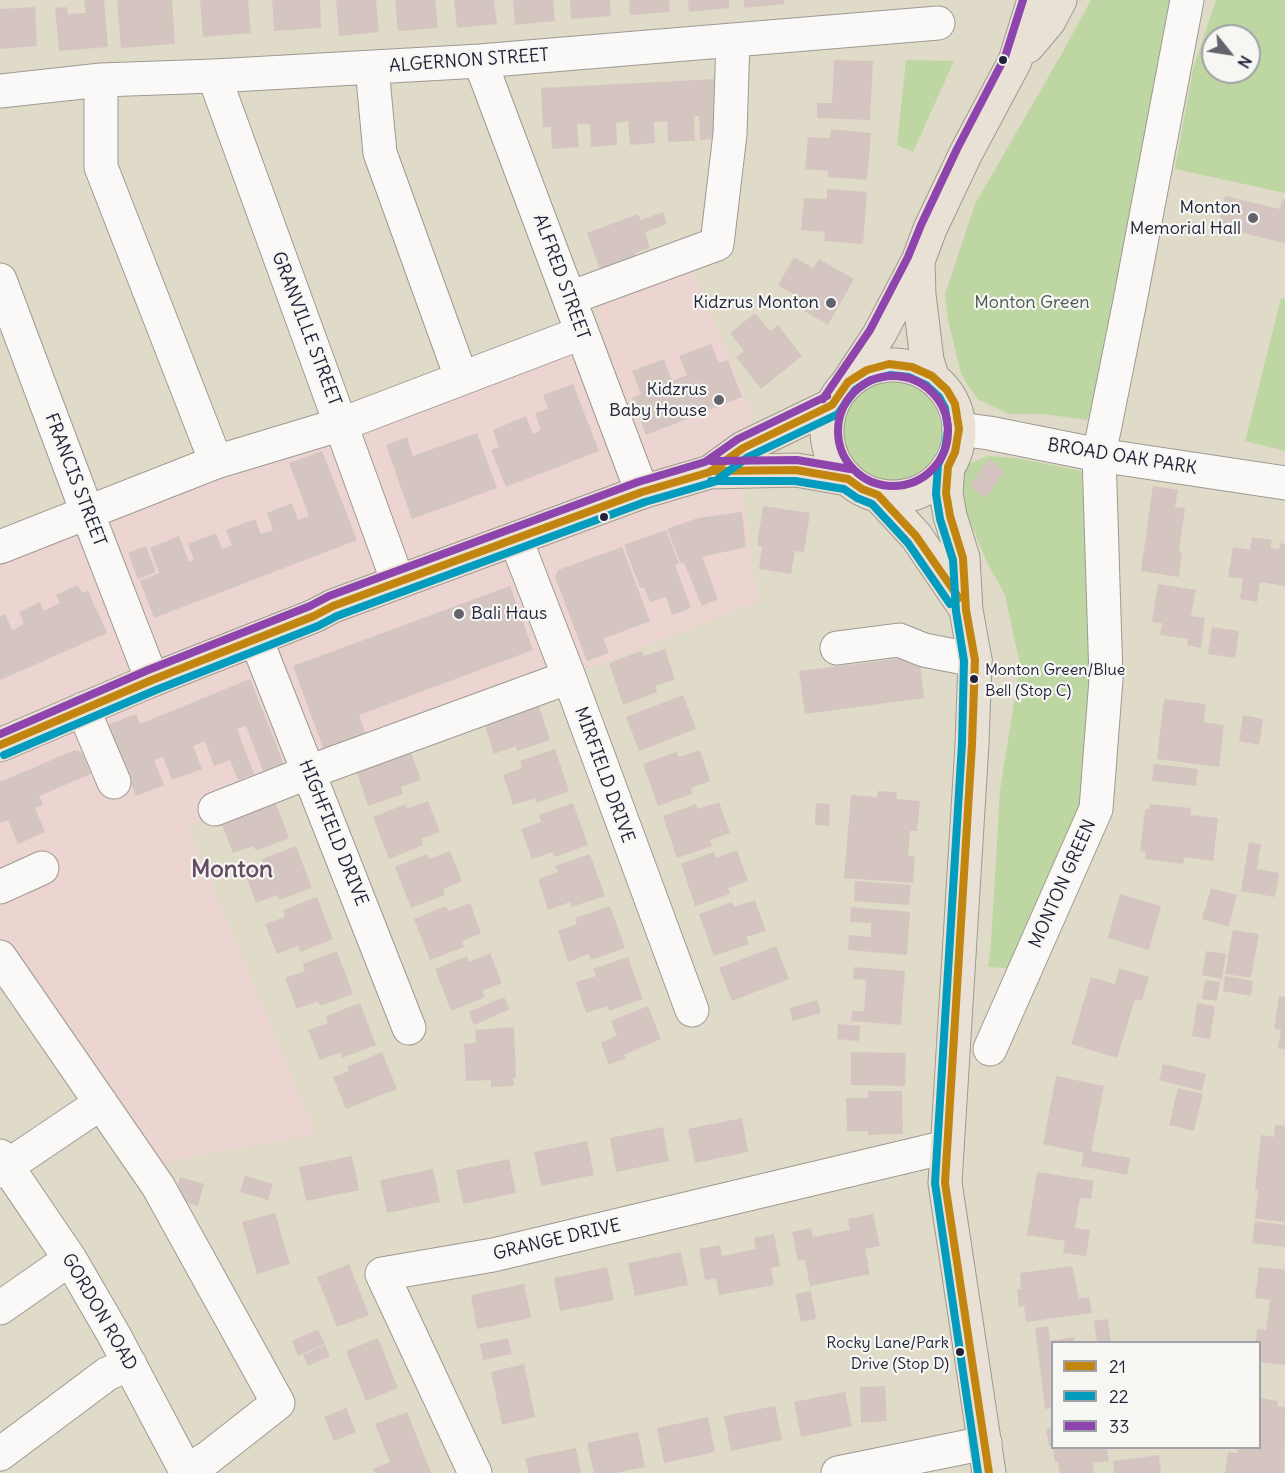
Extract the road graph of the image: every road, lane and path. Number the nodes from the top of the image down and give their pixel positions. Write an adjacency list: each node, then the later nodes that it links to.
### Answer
1 (1034, 0): 7 (main road)
2 (1060, 0): 7 (main road)
3 (1187, 0): 21 (street, MONTON GREEN)
4 (938, 23): 5 (street, ALGERNON STREET)
5 (733, 40): 6 (street, ALGERNON STREET); 14 (street)
6 (480, 61): 8 (street, ALGERNON STREET); 14 (street, ALFRED STREET)
7 (1015, 61): 12 (main road)
8 (372, 69): 9 (street, ALGERNON STREET); 17 (street)
9 (214, 76): 10 (street, ALGERNON STREET); 19 (street, GRANVILLE STREET)
10 (101, 80): 11 (street, ALGERNON STREET); 22 (street)
11 (0, 91)
12 (918, 261): 16 (main road); 18 (main road)
13 (0, 280): 29 (street, FRANCIS STREET)
14 (570, 298): 15 (street, ALFRED STREET)
15 (582, 333): 17 (street); 27 (street, ALFRED STREET)
16 (932, 376): 18 (main road); 20 (main road)
17 (461, 378): 19 (street)
18 (840, 394): 24 (main road); 25 (main road)
19 (342, 424): 22 (street); 32 (street, GRANVILLE STREET)
20 (959, 429): 21 (street, BROAD OAK PARK); 23 (main road)
21 (1099, 455): 26 (street, BROAD OAK PARK); 49 (street, MONTON GREEN)
22 (216, 462): 29 (street)
23 (948, 467): 28 (main road); 33 (main road)
24 (710, 471): 25 (main road); 27 (main road)
25 (848, 479): 28 (main road)
26 (1285, 483)
27 (642, 492): 30 (main road)
28 (878, 495): 33 (main road)
29 (87, 512): 31 (street); 38 (street, FRANCIS STREET)
30 (516, 540): 32 (main road); 37 (street, MIRFIELD DRIVE)
31 (0, 547)
32 (398, 582): 34 (main road)
33 (966, 610): 36 (main road)
34 (256, 639): 38 (main road); 41 (street, HIGHFIELD DRIVE)
35 (837, 648): 36 (street)
36 (975, 660): 51 (main road)
37 (569, 677): 41 (street); 47 (street, MIRFIELD DRIVE)
38 (152, 680): 39 (main road)
39 (83, 709): 40 (main road); 42 (street)
40 (0, 745)
41 (309, 772): 43 (street); 48 (street, HIGHFIELD DRIVE)
42 (114, 782)
43 (214, 809)
44 (42, 868): 45 (street)
45 (0, 887)
46 (0, 957): 50 (street)
47 (692, 1010)
48 (409, 1028)
49 (990, 1049)
50 (101, 1103): 52 (street); 58 (street)
51 (946, 1148): 57 (main road); 59 (street, GRANGE DRIVE)
52 (2, 1164): 53 (street, GORDON ROAD)
53 (69, 1259): 54 (street); 55 (street, GORDON ROAD)
54 (0, 1308)
55 (130, 1364): 56 (street); 58 (street, GORDON ROAD)
56 (0, 1454)
57 (987, 1458): 60 (street)
58 (187, 1472)
59 (475, 1473)
60 (838, 1473)

